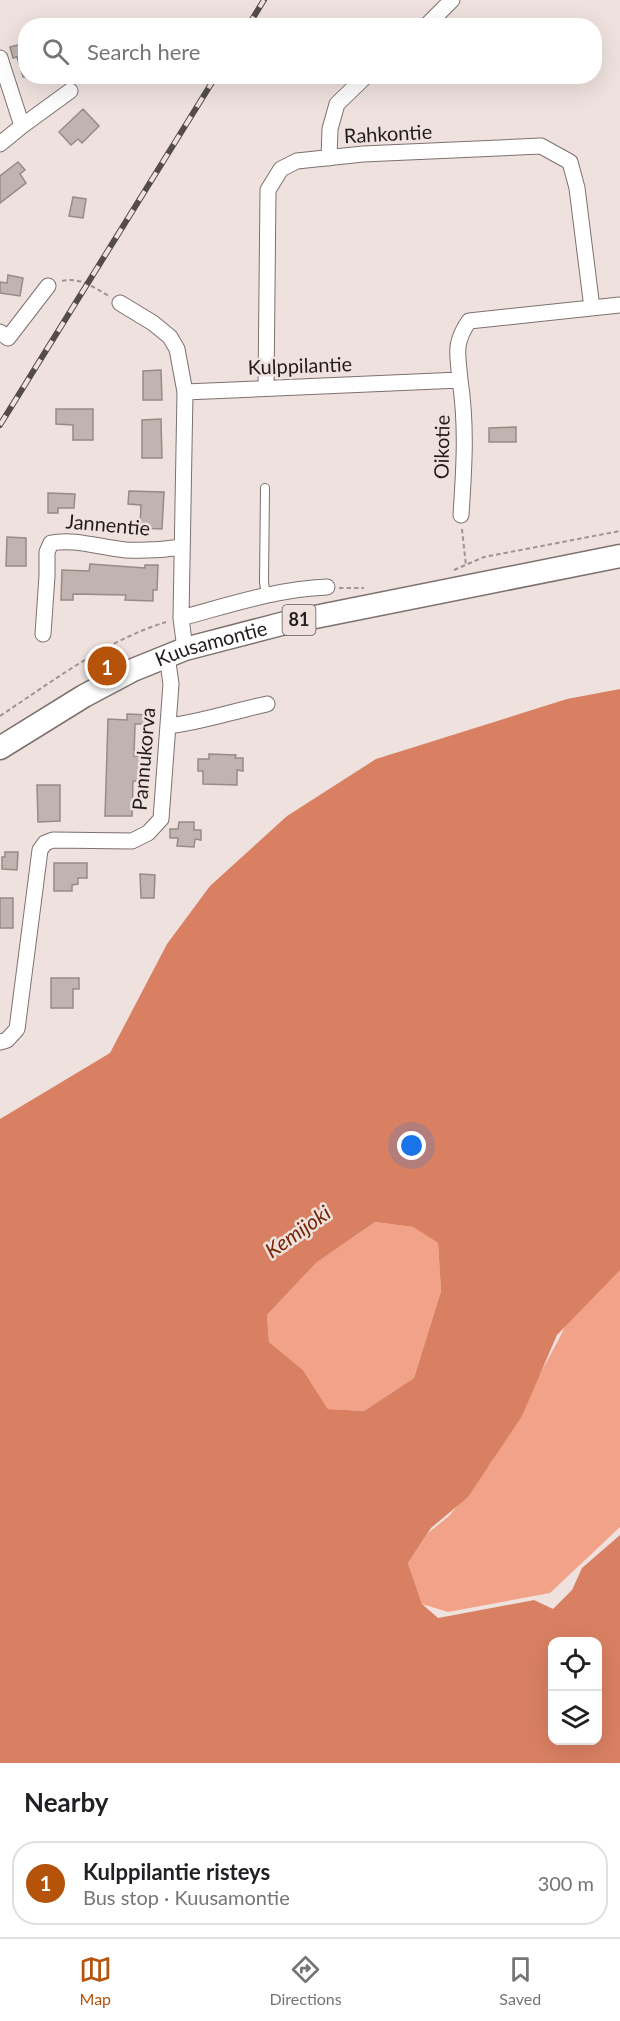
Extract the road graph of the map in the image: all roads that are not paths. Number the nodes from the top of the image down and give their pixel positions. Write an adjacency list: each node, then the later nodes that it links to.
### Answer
1 (452, 0): 2 (street)
2 (434, 18)
3 (0, 58): 6 (street)
4 (358, 84): 8 (street)
5 (70, 91): 6 (street)
6 (22, 126): 7 (street)
7 (0, 144)
8 (329, 158): 12 (street, Rahkontie); 15 (street, Rahkontie)
9 (48, 286): 13 (street)
10 (120, 303): 16 (street)
11 (620, 305): 12 (street)
12 (592, 308): 14 (street)
13 (3, 340)
14 (460, 380): 15 (street, Kulppilantie); 18 (street, Oikotie)
15 (266, 388): 16 (street, Kulppilantie)
16 (185, 392): 19 (street)
17 (265, 489): 22 (lane)
18 (461, 515)
19 (182, 547): 23 (street); 24 (street, Jannentie)
20 (620, 556): 25 (main road, Kuusamontie / 81)
21 (327, 587): 22 (street)
22 (266, 596): 23 (street)
23 (181, 618): 25 (street)
24 (43, 634)
25 (176, 653): 27 (street, Pannukorva); 28 (main road, Kuusamontie / 81)
26 (267, 704): 27 (street)
27 (169, 726): 29 (street, Pannukorva)
28 (0, 748)
29 (0, 1042)

